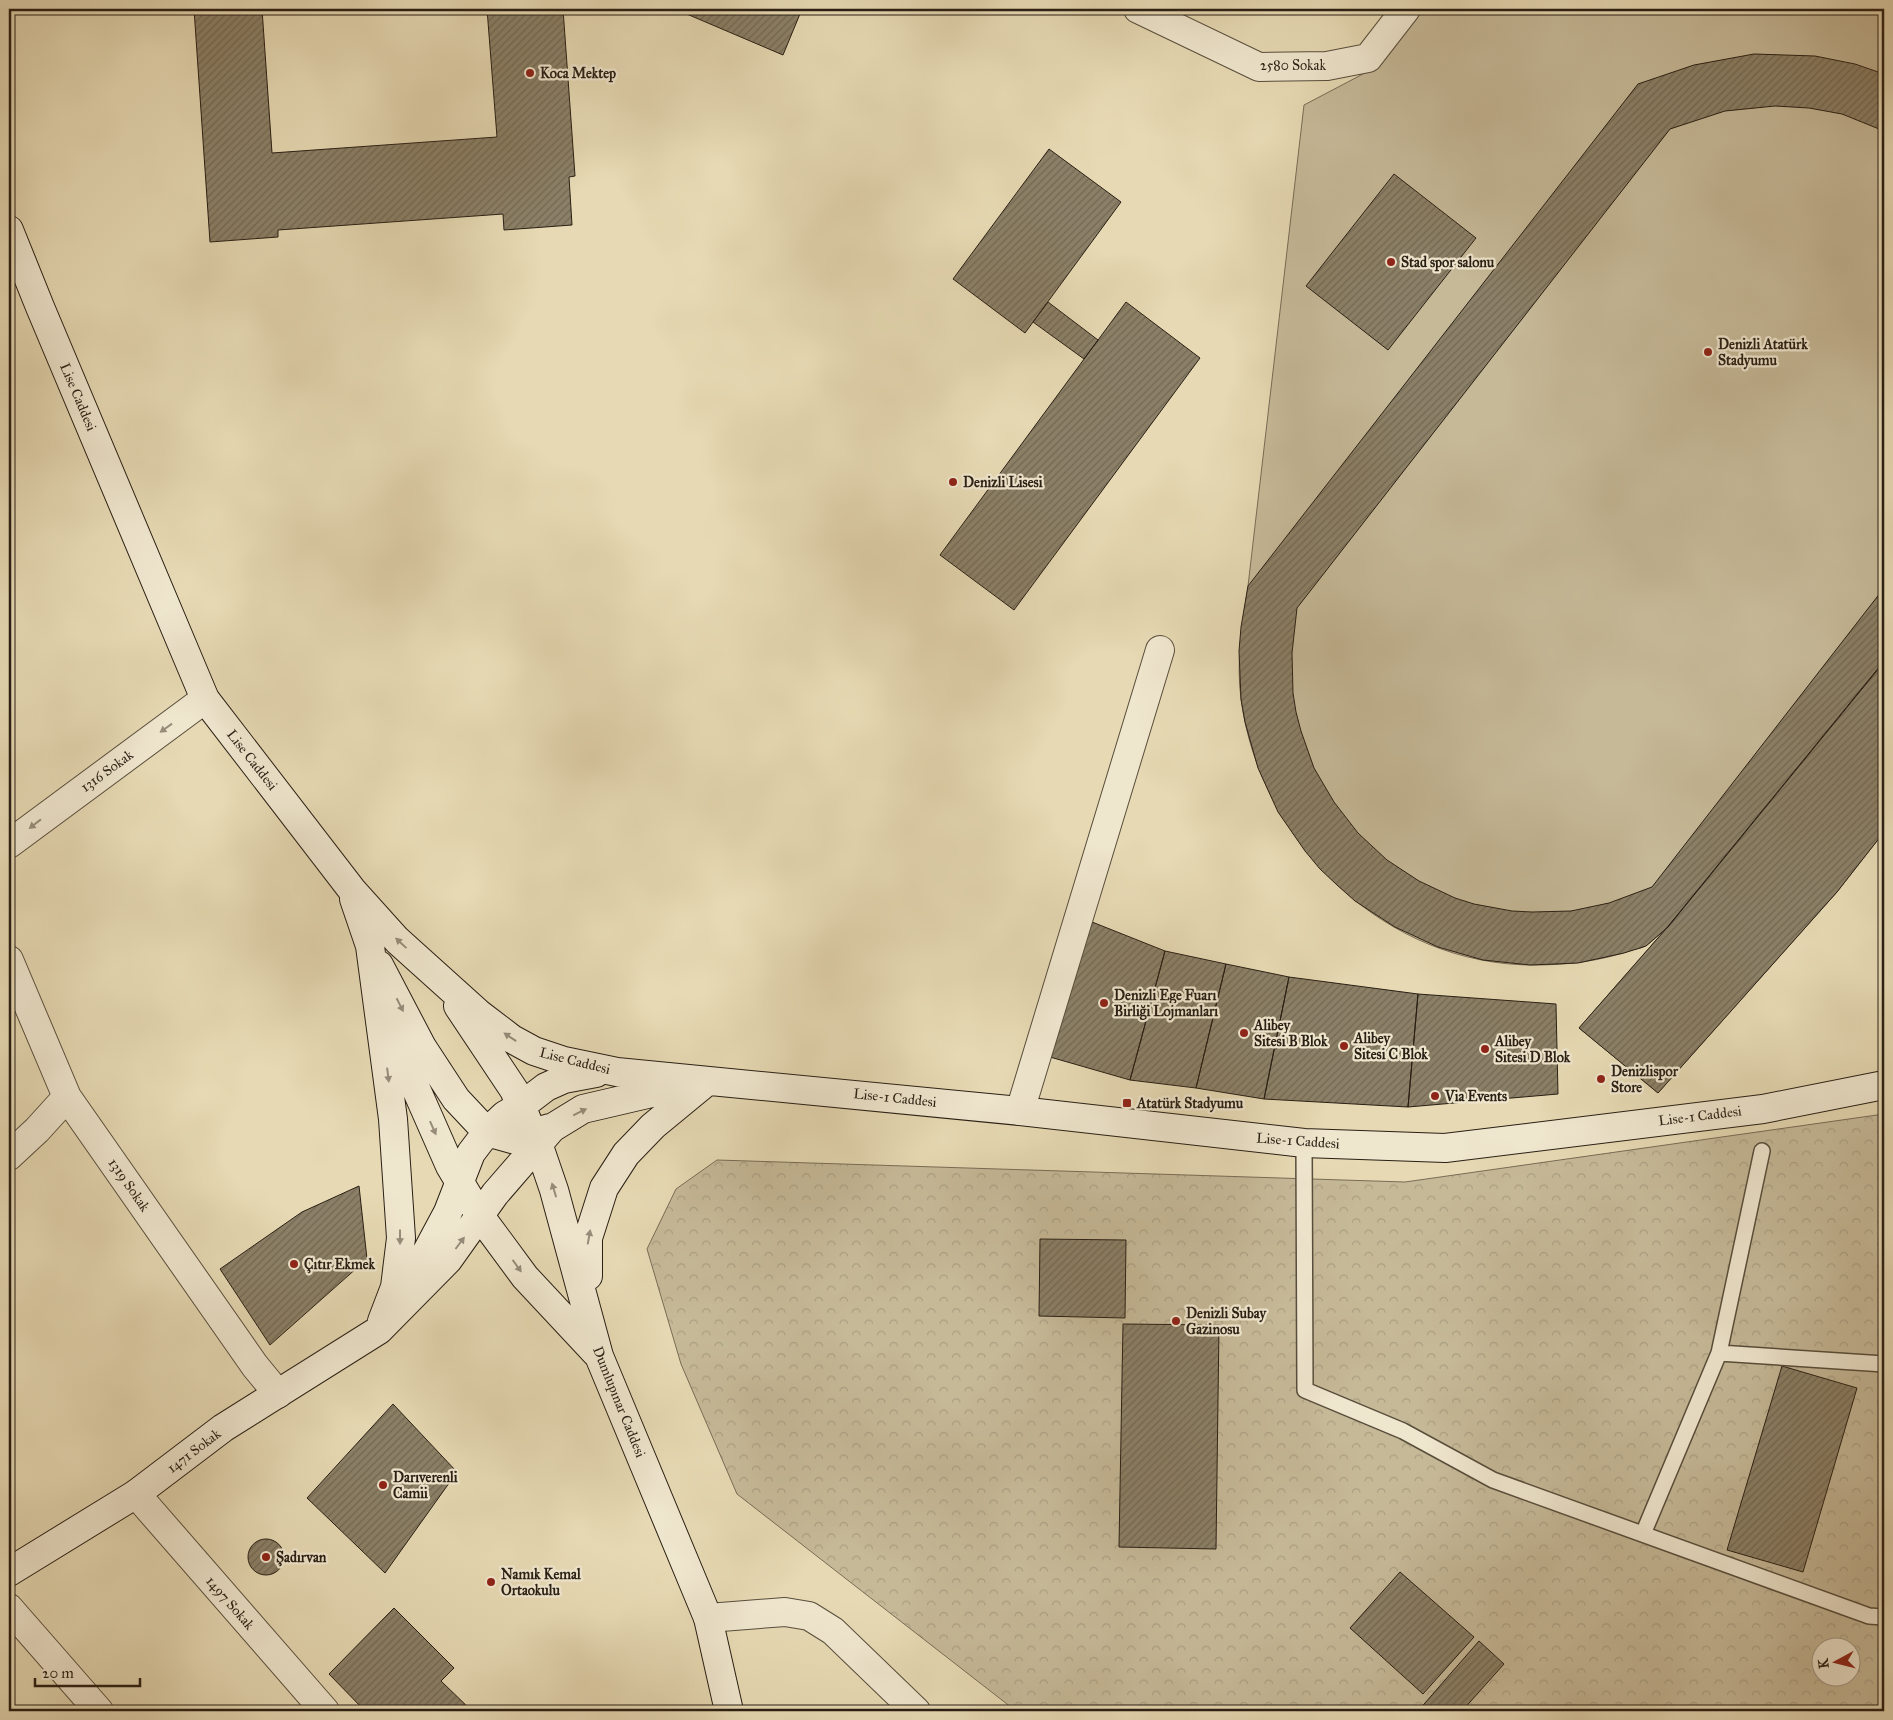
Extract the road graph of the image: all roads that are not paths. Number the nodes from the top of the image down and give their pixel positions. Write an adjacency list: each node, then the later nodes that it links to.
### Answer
1 (1138, 9): 2 (street, 2580 Sokak)
2 (1406, 9)
3 (9, 230): 5 (street, Lise Caddesi)
4 (1160, 650): 17 (street)
5 (205, 699): 6 (street, 1316 Sokak, one-way to 6); 7 (street, Lise Caddesi)
6 (9, 844)
7 (352, 890): 8 (street); 10 (street, Lise Caddesi, one-way to 7)
8 (370, 946): 11 (street); 18 (street, one-way to 18)
9 (9, 960): 15 (street, 1319 Sokak)
10 (438, 976): 12 (street, Lise Caddesi, one-way to 10); 16 (street, Dumlupınar Caddesi)
11 (378, 1003): 23 (street, one-way to 23); 26 (street, one-way to 26)
12 (617, 1072): 13 (street, Lise Caddesi); 16 (street)
13 (709, 1080): 17 (street, Lise-1 Caddesi); 19 (street, one-way to 13); 25 (street, one-way to 13)
14 (1884, 1086): 20 (street, Lise-1 Caddesi)
15 (67, 1097): 22 (street); 30 (street, 1319 Sokak)
16 (518, 1098): 18 (street); 19 (street, Dumlupınar Caddesi)
17 (1020, 1111): 20 (street, Lise-1 Caddesi)
18 (487, 1132): 19 (street); 23 (street)
19 (541, 1135): 24 (street); 25 (street, Dumlupınar Caddesi, one-way to 19)
20 (1304, 1143): 32 (lane)
21 (1762, 1151): 27 (lane)
22 (9, 1156)
23 (459, 1180): 24 (street); 26 (street)
24 (480, 1216): 26 (street, one-way to 24); 28 (street, one-way to 28)
25 (590, 1320): 28 (street, Dumlupınar Caddesi)
26 (379, 1330): 30 (street, 1471 Sokak)
27 (1719, 1353): 29 (lane); 32 (lane)
28 (598, 1356): 36 (street, Dumlupınar Caddesi)
29 (1884, 1364)
30 (278, 1394): 31 (street, 1471 Sokak)
31 (136, 1494): 33 (street, 1471 Sokak); 38 (street, 1497 Sokak)
32 (1643, 1534): 35 (lane)
33 (9, 1572)
34 (9, 1608): 37 (street)
35 (1884, 1617)
36 (708, 1618): 39 (street, Dumlupınar Caddesi); 40 (street)
37 (99, 1711)
38 (325, 1711)
39 (729, 1711)
40 (916, 1711)

